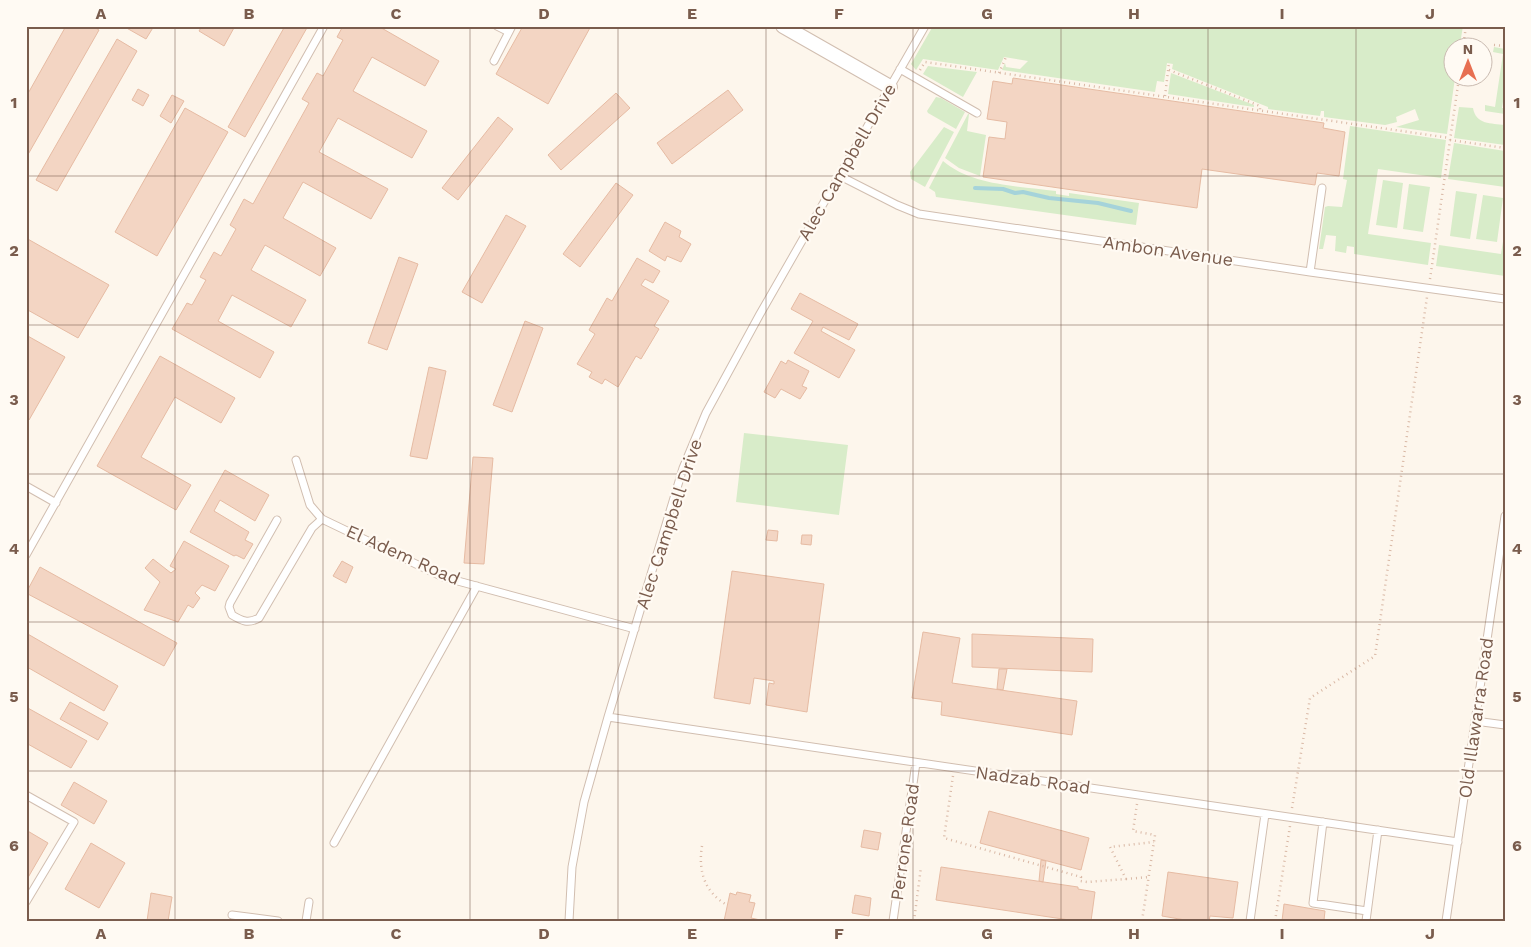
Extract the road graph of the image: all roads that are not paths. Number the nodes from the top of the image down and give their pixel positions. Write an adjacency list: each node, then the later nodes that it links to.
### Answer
1 (324, 26): 16 (lane)
2 (497, 26): 5 (lane)
3 (783, 26): 8 (street)
4 (925, 26): 7 (lane, Alec Campbell Drive)
5 (511, 29): 6 (lane)
6 (494, 60)
7 (900, 69): 8 (lane, Alec Campbell Drive); 9 (lane)
8 (890, 87): 10 (lane, Alec Campbell Drive)
9 (977, 113)
10 (840, 176): 12 (lane, Ambon Avenue); 23 (lane, Alec Campbell Drive)
11 (1322, 188): 12 (lane)
12 (1310, 272): 13 (lane, Ambon Avenue)
13 (1505, 299)
14 (296, 460): 18 (lane)
15 (26, 486): 16 (lane)
16 (56, 503): 20 (lane)
17 (1505, 516): 21 (lane, Old Illawarra Road)
18 (322, 519): 19 (lane); 22 (lane, El Adem Road)
19 (277, 520)
20 (26, 555)
21 (1501, 564): 25 (lane, Old Illawarra Road)
22 (477, 586): 23 (lane, El Adem Road); 33 (lane)
23 (635, 629): 24 (lane, Alec Campbell Drive)
24 (608, 717): 27 (lane, Nadzab Road); 40 (lane, Alec Campbell Drive)
25 (1475, 721): 26 (lane); 32 (lane, Old Illawarra Road)
26 (1505, 725)
27 (916, 763): 29 (lane, Nadzab Road); 41 (lane, Perrone Road)
28 (26, 795): 34 (lane)
29 (1265, 814): 30 (lane, Nadzab Road); 42 (lane)
30 (1323, 822): 31 (lane, Nadzab Road); 36 (lane)
31 (1378, 830): 32 (lane, Nadzab Road); 36 (lane)
32 (1458, 842): 44 (lane, Old Illawarra Road)
33 (334, 844)
34 (26, 902)
35 (309, 902): 39 (lane)
36 (1367, 911): 43 (lane)
37 (232, 915): 38 (lane)
38 (278, 921)
39 (306, 921)
40 (569, 921)
41 (893, 921)
42 (1250, 921)
43 (1366, 921)
44 (1446, 921)

